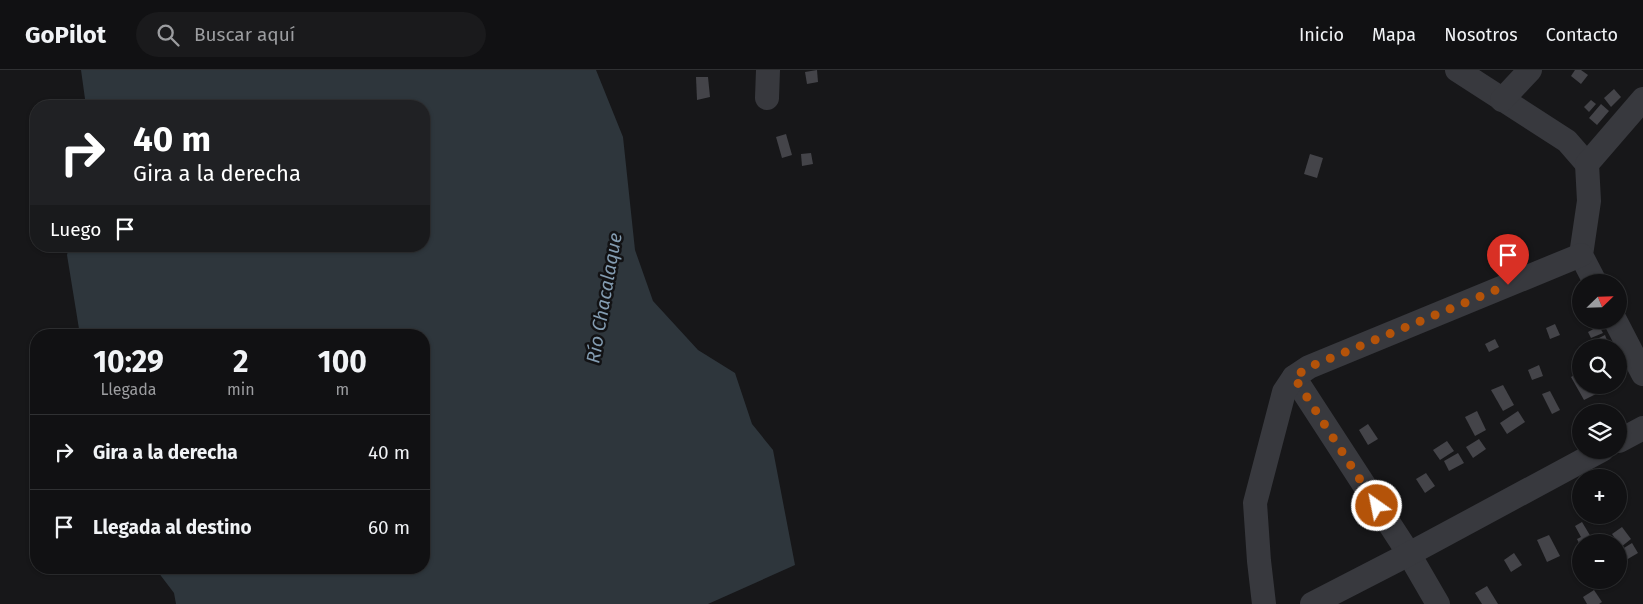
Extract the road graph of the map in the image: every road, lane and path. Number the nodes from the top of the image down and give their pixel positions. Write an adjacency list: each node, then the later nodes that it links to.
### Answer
1 (768, 70): 4 (street)
2 (1457, 70): 6 (street)
3 (1530, 70): 6 (street)
4 (767, 98)
5 (1643, 99): 7 (street)
6 (1502, 100): 7 (street)
7 (1587, 164): 8 (street)
8 (1581, 255): 9 (street); 12 (street)
9 (1591, 274)
10 (1620, 329): 11 (street)
11 (1643, 374)
12 (1294, 377): 16 (street); 17 (street)
13 (1643, 428): 14 (street)
14 (1627, 437)
15 (1585, 459): 16 (street)
16 (1409, 554): 18 (street); 19 (street)
17 (1264, 604)
18 (1312, 604)
19 (1438, 604)

